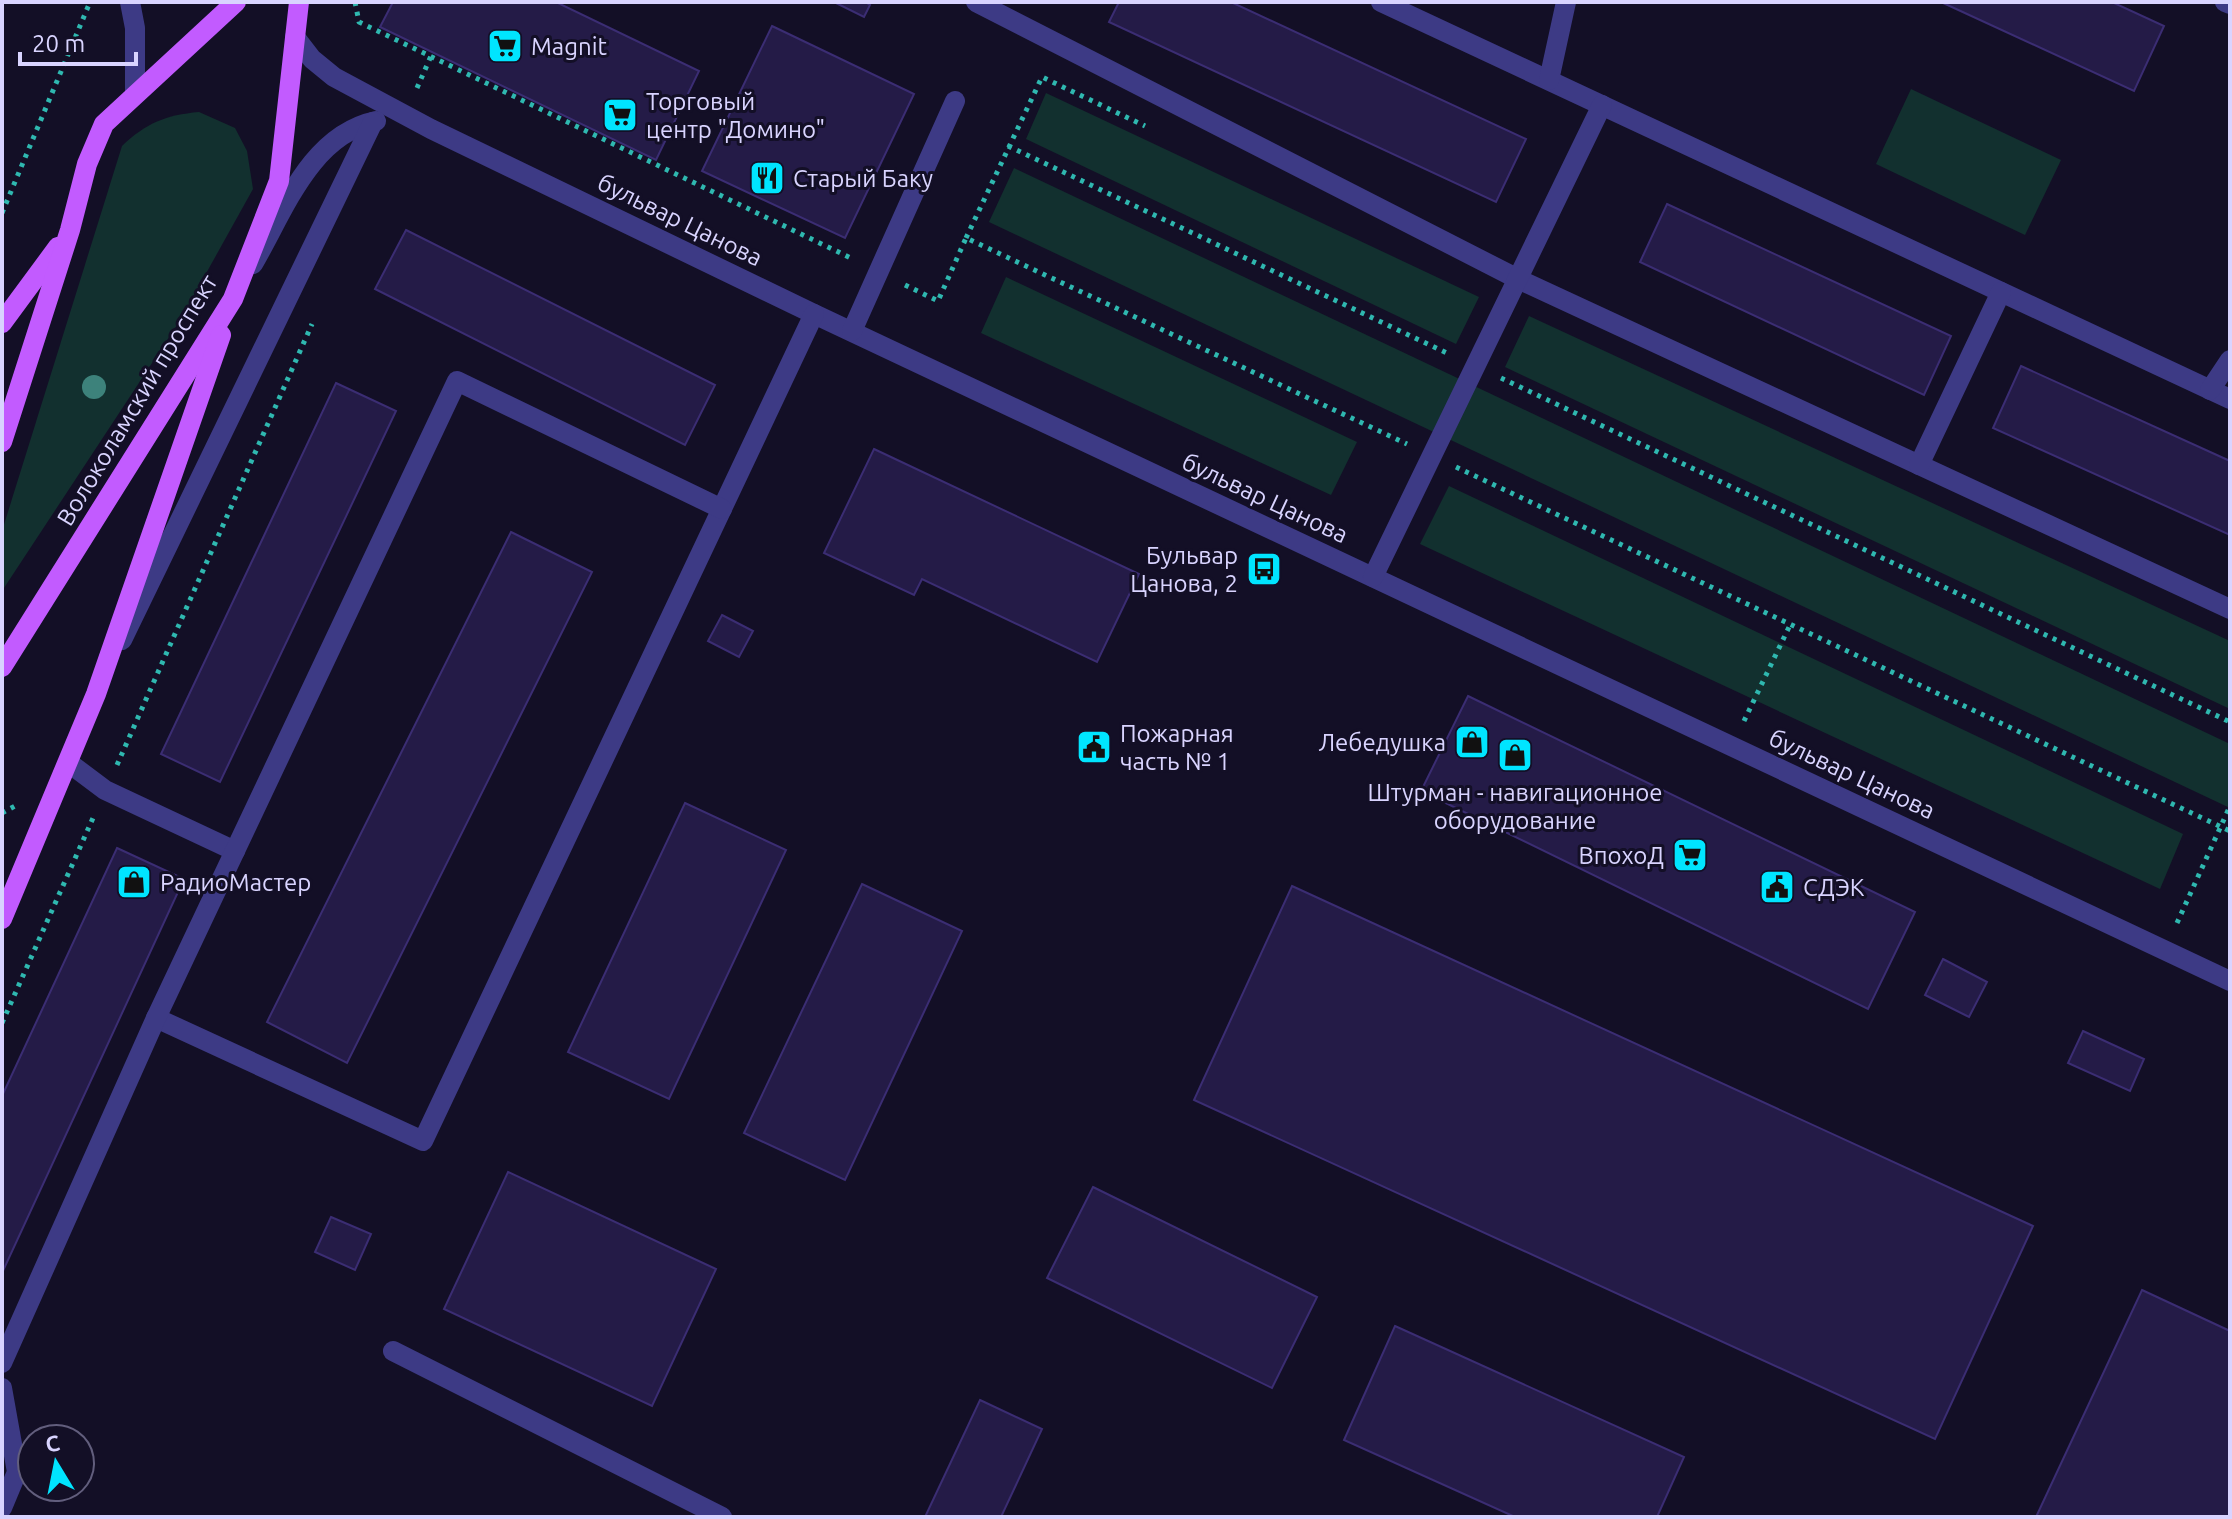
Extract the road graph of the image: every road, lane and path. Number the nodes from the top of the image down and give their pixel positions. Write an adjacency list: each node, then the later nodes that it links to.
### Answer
1 (90, 2): 20 (path)
2 (130, 2): 13 (street)
3 (236, 2): 13 (main road)
4 (299, 2): 9 (main road, Волоколамский проспект)
5 (355, 2): 10 (path)
6 (976, 2): 24 (street)
7 (1381, 2): 12 (street)
8 (1566, 2): 12 (street)
9 (295, 37): 16 (street, бульвар Цанова); 26 (main road, Волоколамский проспект)
10 (431, 56): 16 (path); 23 (path)
11 (1042, 77): 19 (path)
12 (1549, 80): 15 (street)
13 (135, 94): 21 (main road)
14 (955, 101): 23 (street)
15 (1602, 105): 24 (street); 25 (street)
16 (405, 114): 18 (street, бульвар Цанова)
17 (373, 122): 18 (street); 26 (street); 43 (street)
18 (431, 129): 28 (street, бульвар Цанова)
19 (1008, 146): 22 (path); 32 (path)
20 (2, 213)
21 (70, 230): 29 (main road); 35 (main road)
22 (966, 238): 23 (path); 36 (path)
23 (879, 272): 30 (street)
24 (1520, 280): 32 (street); 37 (street)
25 (2001, 292): 33 (street); 37 (street)
26 (233, 299): 42 (main road, Волоколамский проспект); 43 (main road)
27 (318, 310): 47 (path)
28 (814, 314): 30 (street, бульвар Цанова); 38 (street)
29 (2, 323)
30 (852, 331): 39 (street, бульвар Цанова)
31 (2230, 360): 33 (street)
32 (1477, 367): 36 (street); 44 (path)
33 (2210, 390): 34 (street)
34 (2230, 399)
35 (2, 442)
36 (1433, 456): 39 (street); 41 (path)
37 (1919, 465): 40 (street)
38 (722, 509): 51 (street); 55 (street)
39 (1373, 577): 45 (street, бульвар Цанова)
40 (2230, 609)
41 (1790, 625): 45 (path); 49 (path)
42 (2, 667)
43 (96, 694): 46 (main road)
44 (2230, 722)
45 (1732, 746): 53 (street, бульвар Цанова)
46 (69, 763): 47 (street); 52 (main road)
47 (105, 790): 51 (street); 56 (path)
48 (2230, 806): 49 (path)
49 (2221, 827): 50 (path); 53 (path)
50 (2230, 831)
51 (235, 851): 55 (street)
52 (2, 919)
53 (2165, 950): 54 (street, бульвар Цанова)
54 (2230, 981)
55 (156, 1018): 58 (street)
56 (2, 1023)
57 (393, 1351): 61 (street)
58 (2, 1363)
59 (2, 1388): 60 (street)
60 (2, 1508)
61 (722, 1517)

